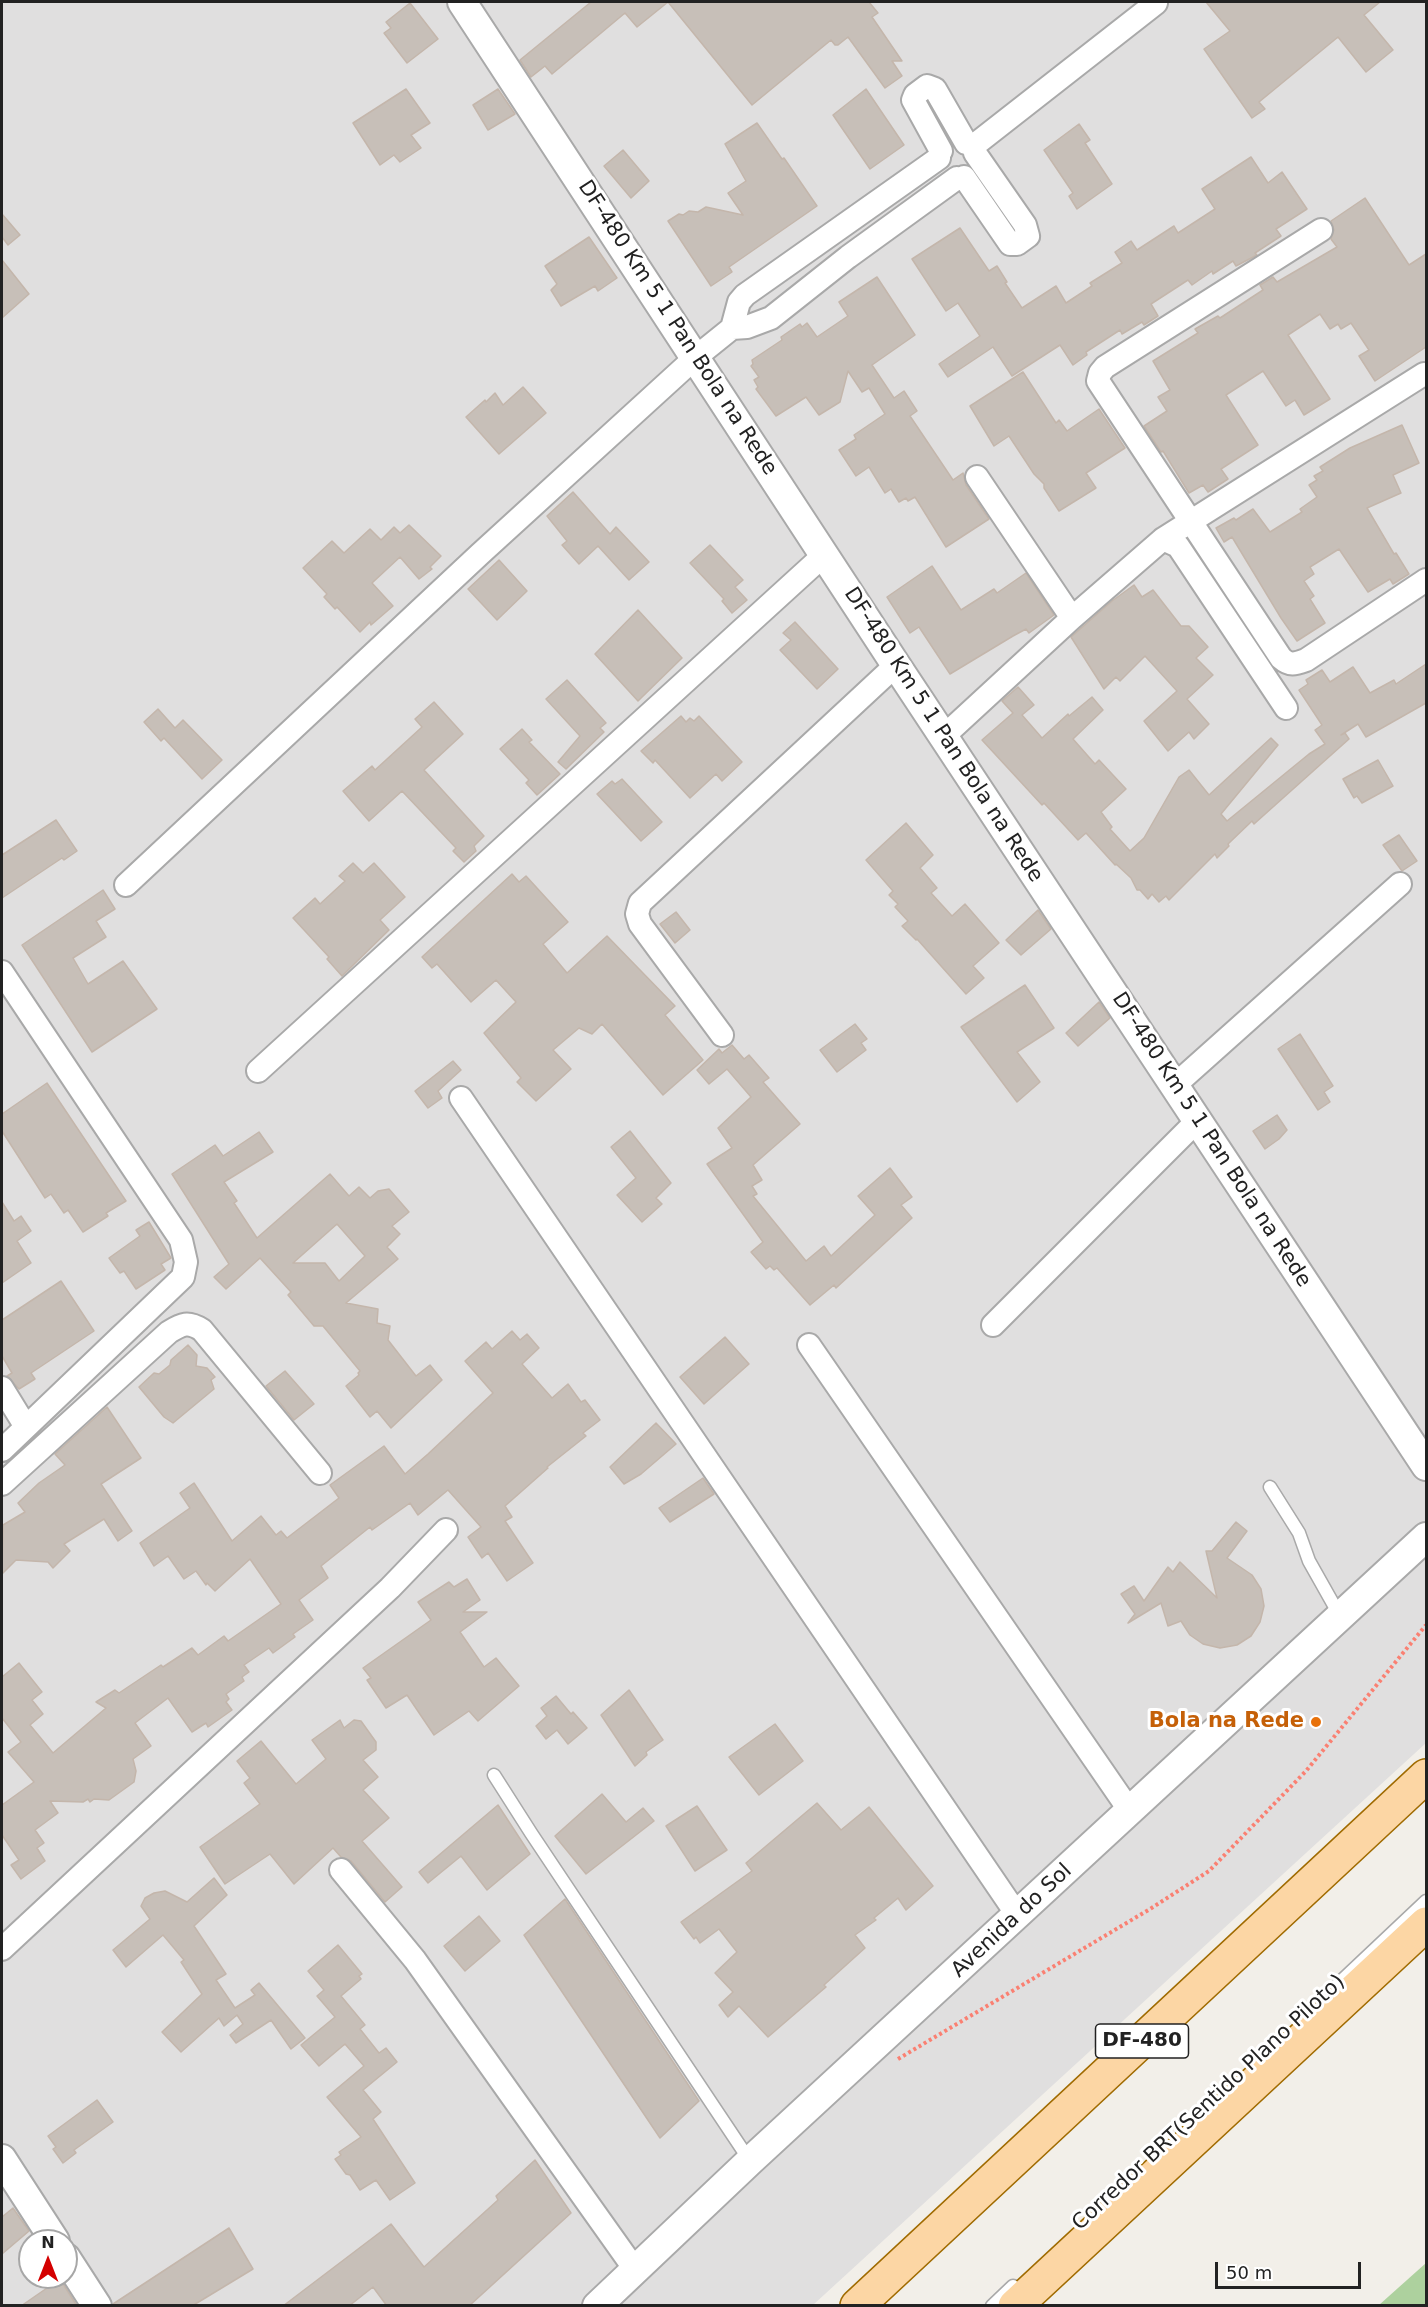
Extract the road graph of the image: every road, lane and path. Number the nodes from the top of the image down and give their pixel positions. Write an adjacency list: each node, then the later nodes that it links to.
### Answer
1 (462, 2): 10 (street, DF-480 Km 5 1 Pan Bola na Rede)
2 (1156, 3): 3 (street)
3 (971, 148): 4 (street); 4 (street); 5 (street); 5 (street)
4 (940, 155): 5 (street); 7 (street)
5 (960, 177): 8 (street)
6 (1321, 230): 13 (street)
7 (831, 236): 8 (street); 9 (street)
8 (848, 257): 9 (street)
9 (732, 328): 10 (street)
10 (696, 357): 15 (street, DF-480 Km 5 1 Pan Bola na Rede); 22 (street)
11 (1424, 374): 13 (street)
12 (977, 477): 17 (street)
13 (1190, 521): 14 (street); 16 (street)
14 (1163, 539): 17 (street); 19 (street)
15 (824, 555): 18 (street, DF-480 Km 5 1 Pan Bola na Rede); 25 (street)
16 (1426, 580)
17 (1072, 618): 20 (street)
18 (896, 665): 20 (street, DF-480 Km 5 1 Pan Bola na Rede); 24 (street)
19 (1286, 708)
20 (944, 736): 26 (street, DF-480 Km 5 1 Pan Bola na Rede)
21 (1400, 884): 26 (street)
22 (126, 885)
23 (2, 972): 32 (street)
24 (722, 1035)
25 (258, 1071)
26 (1175, 1085): 28 (street, DF-480 Km 5 1 Pan Bola na Rede)
27 (461, 1098): 47 (street)
28 (1198, 1120): 29 (street); 34 (street, DF-480 Km 5 1 Pan Bola na Rede)
29 (993, 1324)
30 (809, 1345): 44 (street)
31 (2, 1388): 32 (street)
32 (27, 1427): 33 (street)
33 (2, 1449)
34 (1426, 1466)
35 (320, 1473): 36 (street)
36 (2, 1484)
37 (1270, 1487): 40 (lane)
38 (446, 1530): 49 (street)
39 (1426, 1537): 40 (street, Avenida do Sol)
40 (1340, 1616): 44 (street, Avenida do Sol)
41 (1426, 1625): 51 (path)
42 (494, 1774): 53 (lane)
43 (1426, 1776): 60 (main road, DF-480)
44 (1130, 1811): 47 (street, Avenida do Sol)
45 (341, 1870): 55 (street)
46 (1426, 1901): 50 (lane, Corredor BRT(Sentido Plano Piloto))
47 (1018, 1916): 53 (street, Avenida do Sol)
48 (1426, 1924): 57 (main road)
49 (2, 1949)
50 (1331, 1990)
51 (889, 2064)
52 (2, 2159): 54 (street)
53 (750, 2161): 55 (street, Avenida do Sol)
54 (47, 2229)
55 (636, 2271): 59 (street, Avenida do Sol)
56 (78, 2277): 58 (street)
57 (1017, 2293): 61 (lane)
58 (97, 2306)
59 (597, 2306)
60 (857, 2306)
61 (992, 2306)

